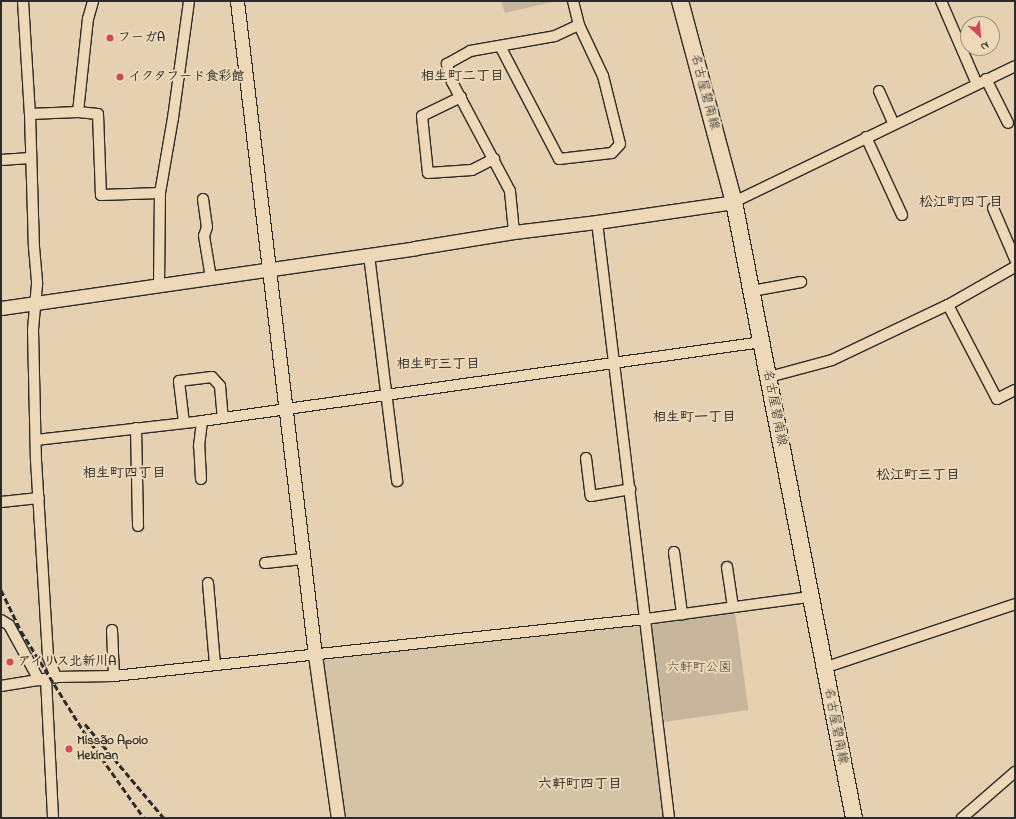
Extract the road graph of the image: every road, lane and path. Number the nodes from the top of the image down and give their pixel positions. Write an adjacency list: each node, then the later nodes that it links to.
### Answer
1 (23, 1): 16 (street)
2 (93, 1): 15 (street)
3 (189, 1): 23 (street)
4 (236, 1): 33 (street)
5 (574, 1): 8 (street)
6 (680, 1): 25 (main road, 名古屋碧南線)
7 (941, 1): 12 (street)
8 (579, 25): 9 (street); 9 (street)
9 (500, 46): 14 (street)
10 (1015, 66): 11 (street)
11 (986, 79): 12 (street); 17 (street)
12 (977, 84): 18 (street)
13 (879, 91): 18 (street)
14 (461, 97): 21 (street); 21 (street)
15 (78, 112): 16 (street); 23 (street)
16 (30, 114): 20 (street)
17 (1008, 123)
18 (894, 124): 19 (street)
19 (866, 137): 25 (street); 27 (street)
20 (30, 158): 22 (street); 38 (street)
21 (494, 159): 29 (street)
22 (1, 160)
23 (160, 193): 36 (street)
24 (203, 199): 34 (street)
25 (734, 202): 28 (street); 37 (main road, 名古屋碧南線)
26 (992, 208): 31 (street)
27 (902, 215)
28 (597, 222): 29 (street); 42 (street)
29 (514, 232): 30 (street)
30 (369, 255): 33 (street); 45 (street)
31 (1015, 259)
32 (1015, 267): 39 (street)
33 (268, 269): 34 (street); 46 (street)
34 (211, 278): 36 (street)
35 (801, 282): 37 (street)
36 (159, 286): 38 (street)
37 (752, 291): 41 (main road, 名古屋碧南線)
38 (36, 303): 40 (street); 51 (street)
39 (948, 305): 43 (street); 44 (street)
40 (1, 308)
41 (762, 342): 42 (street); 43 (main road, 名古屋碧南線)
42 (615, 363): 45 (street); 55 (street)
43 (769, 377): 64 (main road, 名古屋碧南線)
44 (1015, 390)
45 (387, 395): 46 (street); 54 (street)
46 (285, 409): 47 (street); 60 (street)
47 (223, 418): 48 (street); 49 (street)
48 (202, 421): 49 (street); 53 (street)
49 (184, 423): 50 (street)
50 (136, 428): 51 (street); 58 (street)
51 (36, 440): 56 (street)
52 (586, 458): 55 (street)
53 (201, 479)
54 (397, 481)
55 (630, 489): 68 (street)
56 (39, 498): 57 (street); 75 (street)
57 (1, 502)
58 (138, 526)
59 (674, 552): 67 (street)
60 (303, 559): 61 (street); 71 (street)
61 (265, 563)
62 (727, 567): 66 (street)
63 (208, 583): 72 (street)
64 (809, 597): 66 (street); 73 (main road, 名古屋碧南線)
65 (1015, 604): 73 (street)
66 (733, 607): 67 (street)
67 (682, 614): 68 (street)
68 (646, 619): 71 (street); 81 (street)
69 (1, 620): 76 (street)
70 (112, 630): 74 (street)
71 (315, 655): 72 (street); 80 (street)
72 (215, 665): 74 (street)
73 (824, 668): 82 (main road, 名古屋碧南線)
74 (114, 676): 75 (street)
75 (56, 677): 76 (street)
76 (42, 679): 77 (street); 79 (street)
77 (1, 686)
78 (1015, 772): 83 (street)
79 (53, 818)
80 (338, 818)
81 (668, 818)
82 (854, 818)
83 (962, 818)

